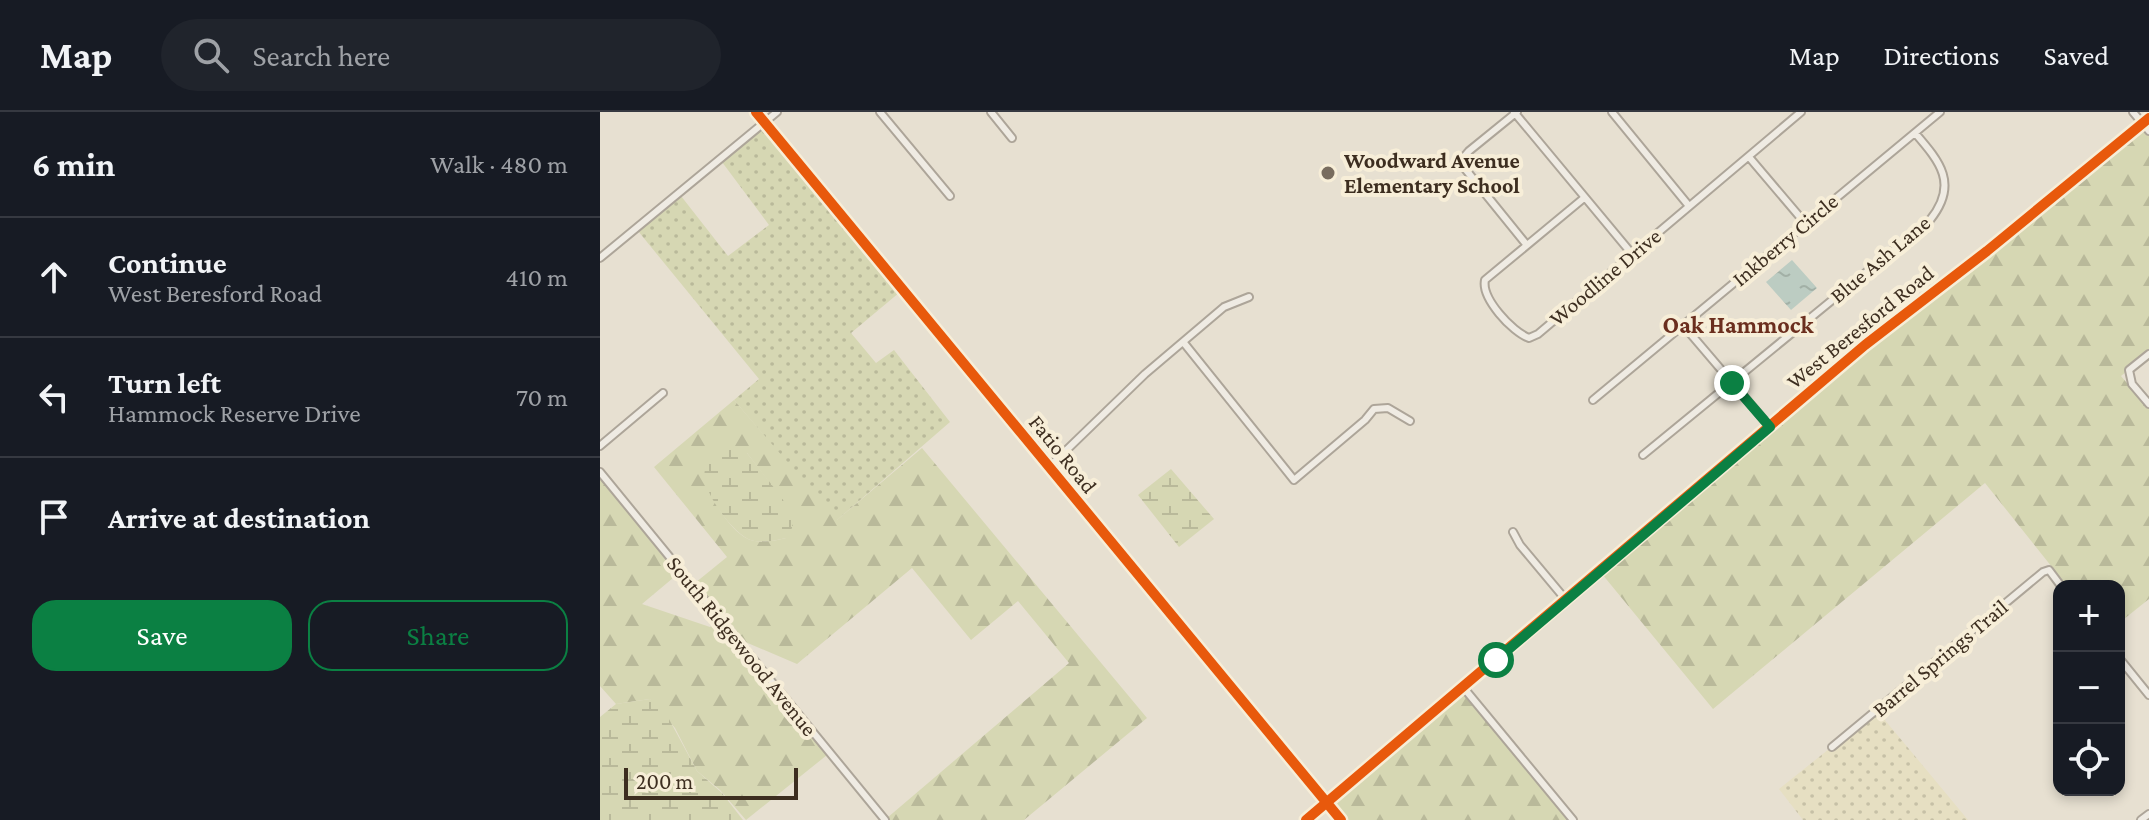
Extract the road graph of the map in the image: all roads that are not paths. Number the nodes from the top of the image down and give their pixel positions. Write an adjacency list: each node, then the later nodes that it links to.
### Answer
1 (756, 112): 12 (street, Fatio Road)
2 (777, 112): 12 (street)
3 (880, 112): 18 (street)
4 (991, 112): 16 (street)
5 (1612, 112): 20 (street)
6 (1801, 112): 10 (street, Woodline Drive)
7 (1940, 112): 15 (street, Inkberry Circle)
8 (2133, 112): 13 (street)
9 (1515, 113): 19 (street); 22 (street)
10 (1791, 115): 17 (street, Woodline Drive)
11 (2149, 118): 13 (street, West Beresford Road)
12 (764, 122): 24 (street); 37 (street, Fatio Road)
13 (2142, 123): 14 (street); 34 (street, West Beresford Road)
14 (2149, 131)
15 (1915, 133): 21 (street, Inkberry Circle); 29 (street, Blue Ash Lane)
16 (1012, 138)
17 (1749, 157): 20 (street, Woodline Drive); 21 (street)
18 (950, 196)
19 (1584, 198): 22 (street, Woodline Drive); 23 (street)
20 (1689, 206): 23 (street, Woodline Drive)
21 (1805, 223): 26 (street, Inkberry Circle)
22 (1526, 244): 23 (street, Woodline Drive)
23 (1632, 254)
24 (600, 258)
25 (1249, 297): 27 (street)
26 (1683, 325): 29 (street); 31 (street, Inkberry Circle)
27 (1184, 343): 33 (street); 37 (street)
28 (2149, 354): 32 (street)
29 (1732, 383): 34 (street); 36 (street, Blue Ash Lane)
30 (663, 393): 35 (street)
31 (1593, 400)
32 (2149, 404)
33 (1410, 421)
34 (1770, 427): 41 (street, West Beresford Road)
35 (600, 446)
36 (1643, 455)
37 (1049, 467): 46 (street, Fatio Road)
38 (600, 472): 47 (street, South Ridgewood Avenue)
39 (1513, 532): 41 (street)
40 (2056, 580): 45 (street, Barrel Springs Trail)
41 (1566, 600): 43 (street, West Beresford Road)
42 (2125, 665): 44 (street)
43 (1463, 687): 46 (street, West Beresford Road); 50 (street)
44 (2149, 695)
45 (1832, 747)
46 (1327, 803): 48 (street, West Beresford Road); 49 (street, Fatio Road)
47 (885, 820)
48 (1306, 820)
49 (1341, 820)
50 (1573, 820)

